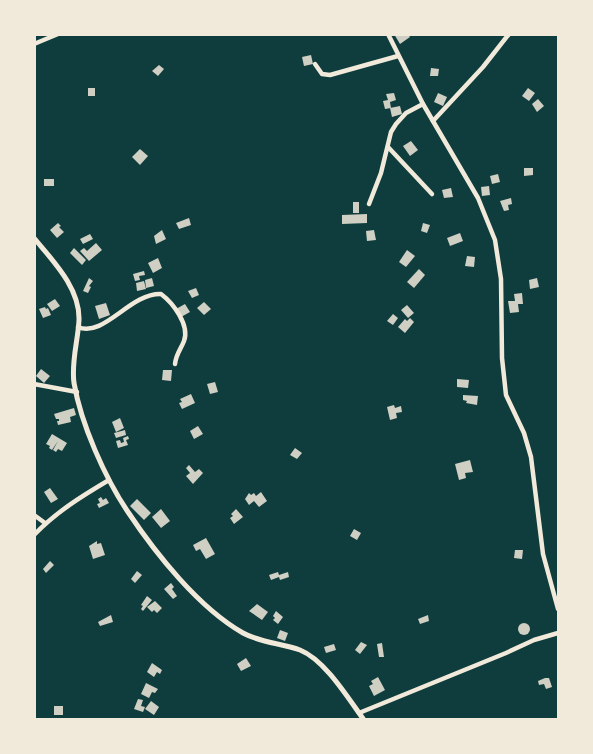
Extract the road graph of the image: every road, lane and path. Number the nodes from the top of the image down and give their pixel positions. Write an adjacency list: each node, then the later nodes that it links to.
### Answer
1 (58, 34): 4 (street)
2 (388, 34): 5 (street)
3 (508, 34): 8 (street)
4 (34, 44)
5 (398, 56): 6 (street); 7 (street)
6 (315, 64)
7 (423, 104): 8 (street); 9 (street)
8 (433, 121): 21 (street)
9 (388, 147): 10 (street); 11 (street)
10 (432, 194)
11 (369, 204)
12 (34, 238): 13 (street)
13 (78, 327): 14 (street); 16 (street)
14 (175, 364)
15 (34, 384): 16 (street)
16 (77, 392): 17 (street)
17 (109, 480): 19 (street); 23 (street)
18 (34, 515): 19 (street)
19 (45, 523): 20 (street)
20 (34, 535)
21 (558, 609)
22 (558, 633): 23 (street)
23 (359, 713): 24 (street)
24 (364, 720)

